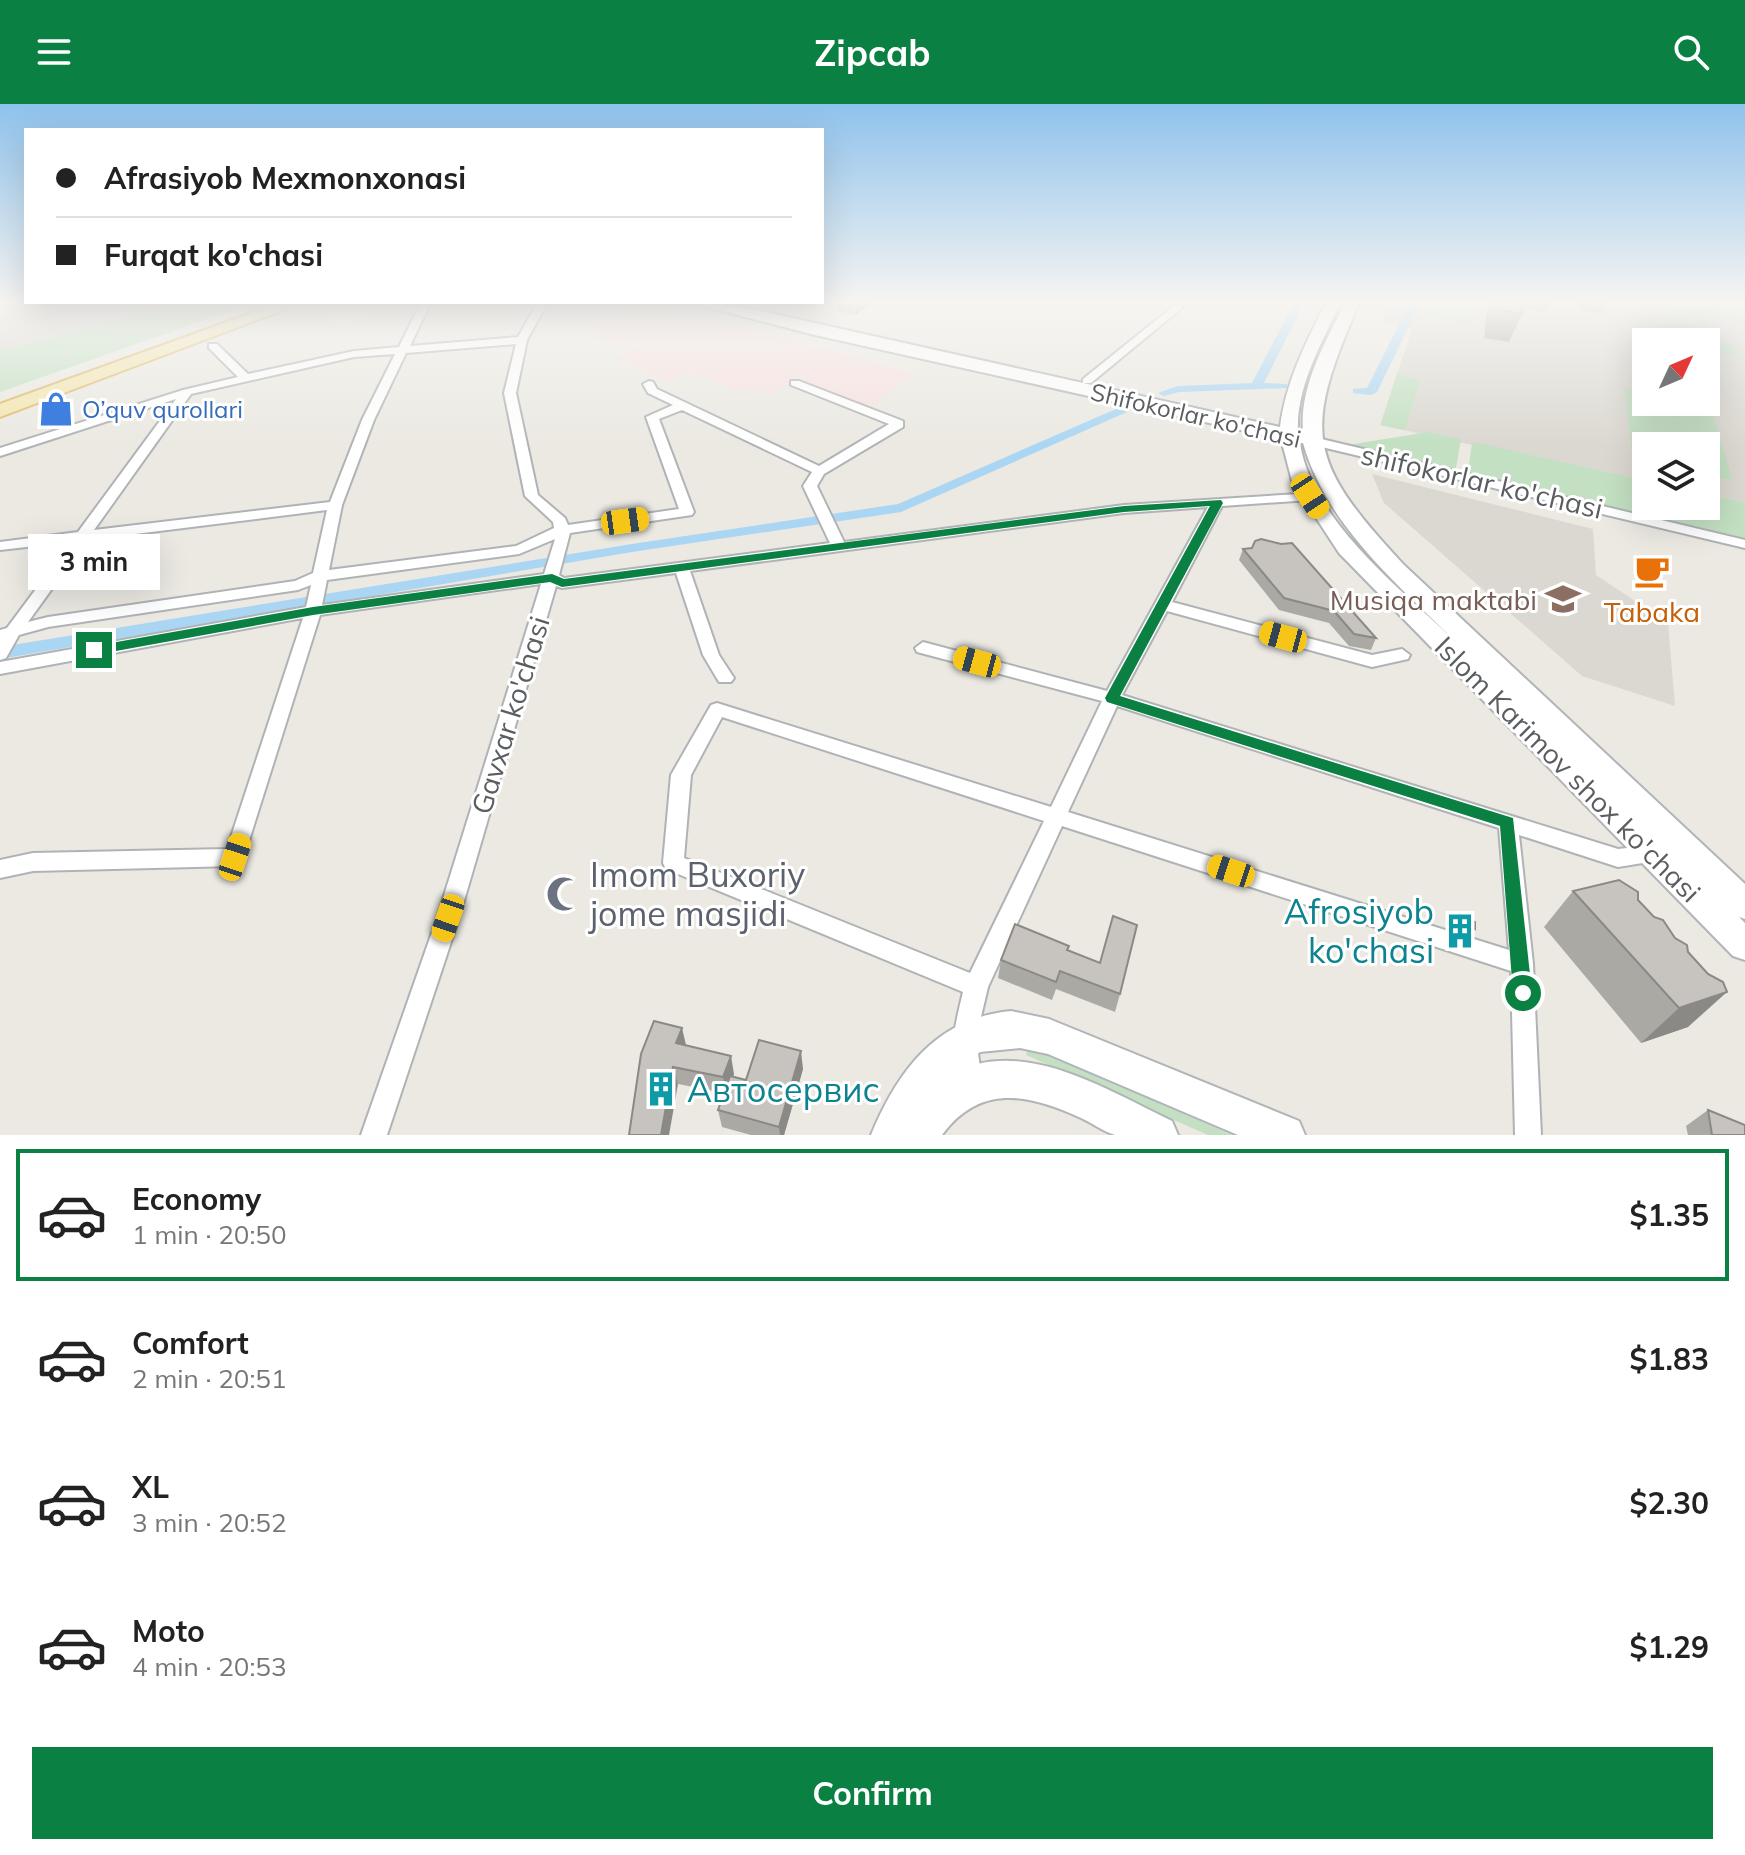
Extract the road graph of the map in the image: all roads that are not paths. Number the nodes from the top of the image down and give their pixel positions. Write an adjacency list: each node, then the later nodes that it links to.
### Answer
1 (141, 349): 17 (main road)
2 (169, 349): 19 (main road)
3 (216, 349): 12 (street)
4 (412, 349): 11 (street)
5 (520, 349): 27 (street)
6 (905, 349): 20 (main road, Shifokorlar ko'chasi)
7 (945, 349): 13 (main road, Shifokorlar ko'chasi)
8 (1126, 349): 13 (street)
9 (1311, 349): 20 (main road, Islom Karimov shox ko'chasi)
10 (1332, 349): 20 (main road, Islom Karimov shox ko'chasi)
11 (401, 350): 12 (street); 25 (street)
12 (246, 378): 16 (street)
13 (1087, 381): 20 (main road, Shifokorlar ko'chasi)
14 (795, 383): 22 (street)
15 (649, 384): 18 (street)
16 (187, 392): 21 (street); 26 (street)
17 (0, 400)
18 (682, 406): 22 (street); 27 (street)
19 (0, 411)
20 (1300, 433): 23 (main road, Islom Karimov shox ko'chasi); 28 (street, shifokorlar ko'chasi); 47 (main road, Islom Karimov shox ko'chasi)
21 (0, 452)
22 (819, 471): 30 (street)
23 (1310, 496): 24 (street); 45 (main road, Islom Karimov shox ko'chasi)
24 (1217, 503): 30 (street); 34 (street)
25 (335, 505): 26 (street); 32 (street)
26 (85, 535): 29 (street); 36 (street)
27 (561, 537): 32 (street); 33 (street, Gavxar ko'chasi)
28 (1745, 544)
29 (0, 546)
30 (839, 547): 31 (street)
31 (682, 568): 33 (street); 41 (street)
32 (320, 576): 35 (street); 36 (street)
33 (552, 578): 35 (street); 53 (street, Gavxar ko'chasi)
34 (1164, 605): 39 (street); 42 (street)
35 (313, 611): 40 (street); 46 (street)
36 (6, 634): 38 (street)
37 (923, 648): 42 (street)
38 (0, 654)
39 (1402, 655)
40 (0, 668)
41 (725, 678)
42 (1112, 698): 43 (street); 44 (street)
43 (1057, 815): 49 (street); 50 (street); 50 (street)
44 (1508, 822): 45 (street); 49 (street)
45 (1654, 854): 48 (main road, Islom Karimov shox ko'chasi)
46 (0, 869)
47 (1745, 905)
48 (1745, 945)
49 (1522, 964): 58 (street)
50 (976, 986): 51 (street)
51 (964, 1038): 52 (street); 54 (main road); 57 (main road)
52 (969, 1083): 55 (main road); 56 (main road)
53 (374, 1135)
54 (891, 1135)
55 (918, 1135)
56 (1158, 1135)
57 (1285, 1135)
58 (1528, 1135)

